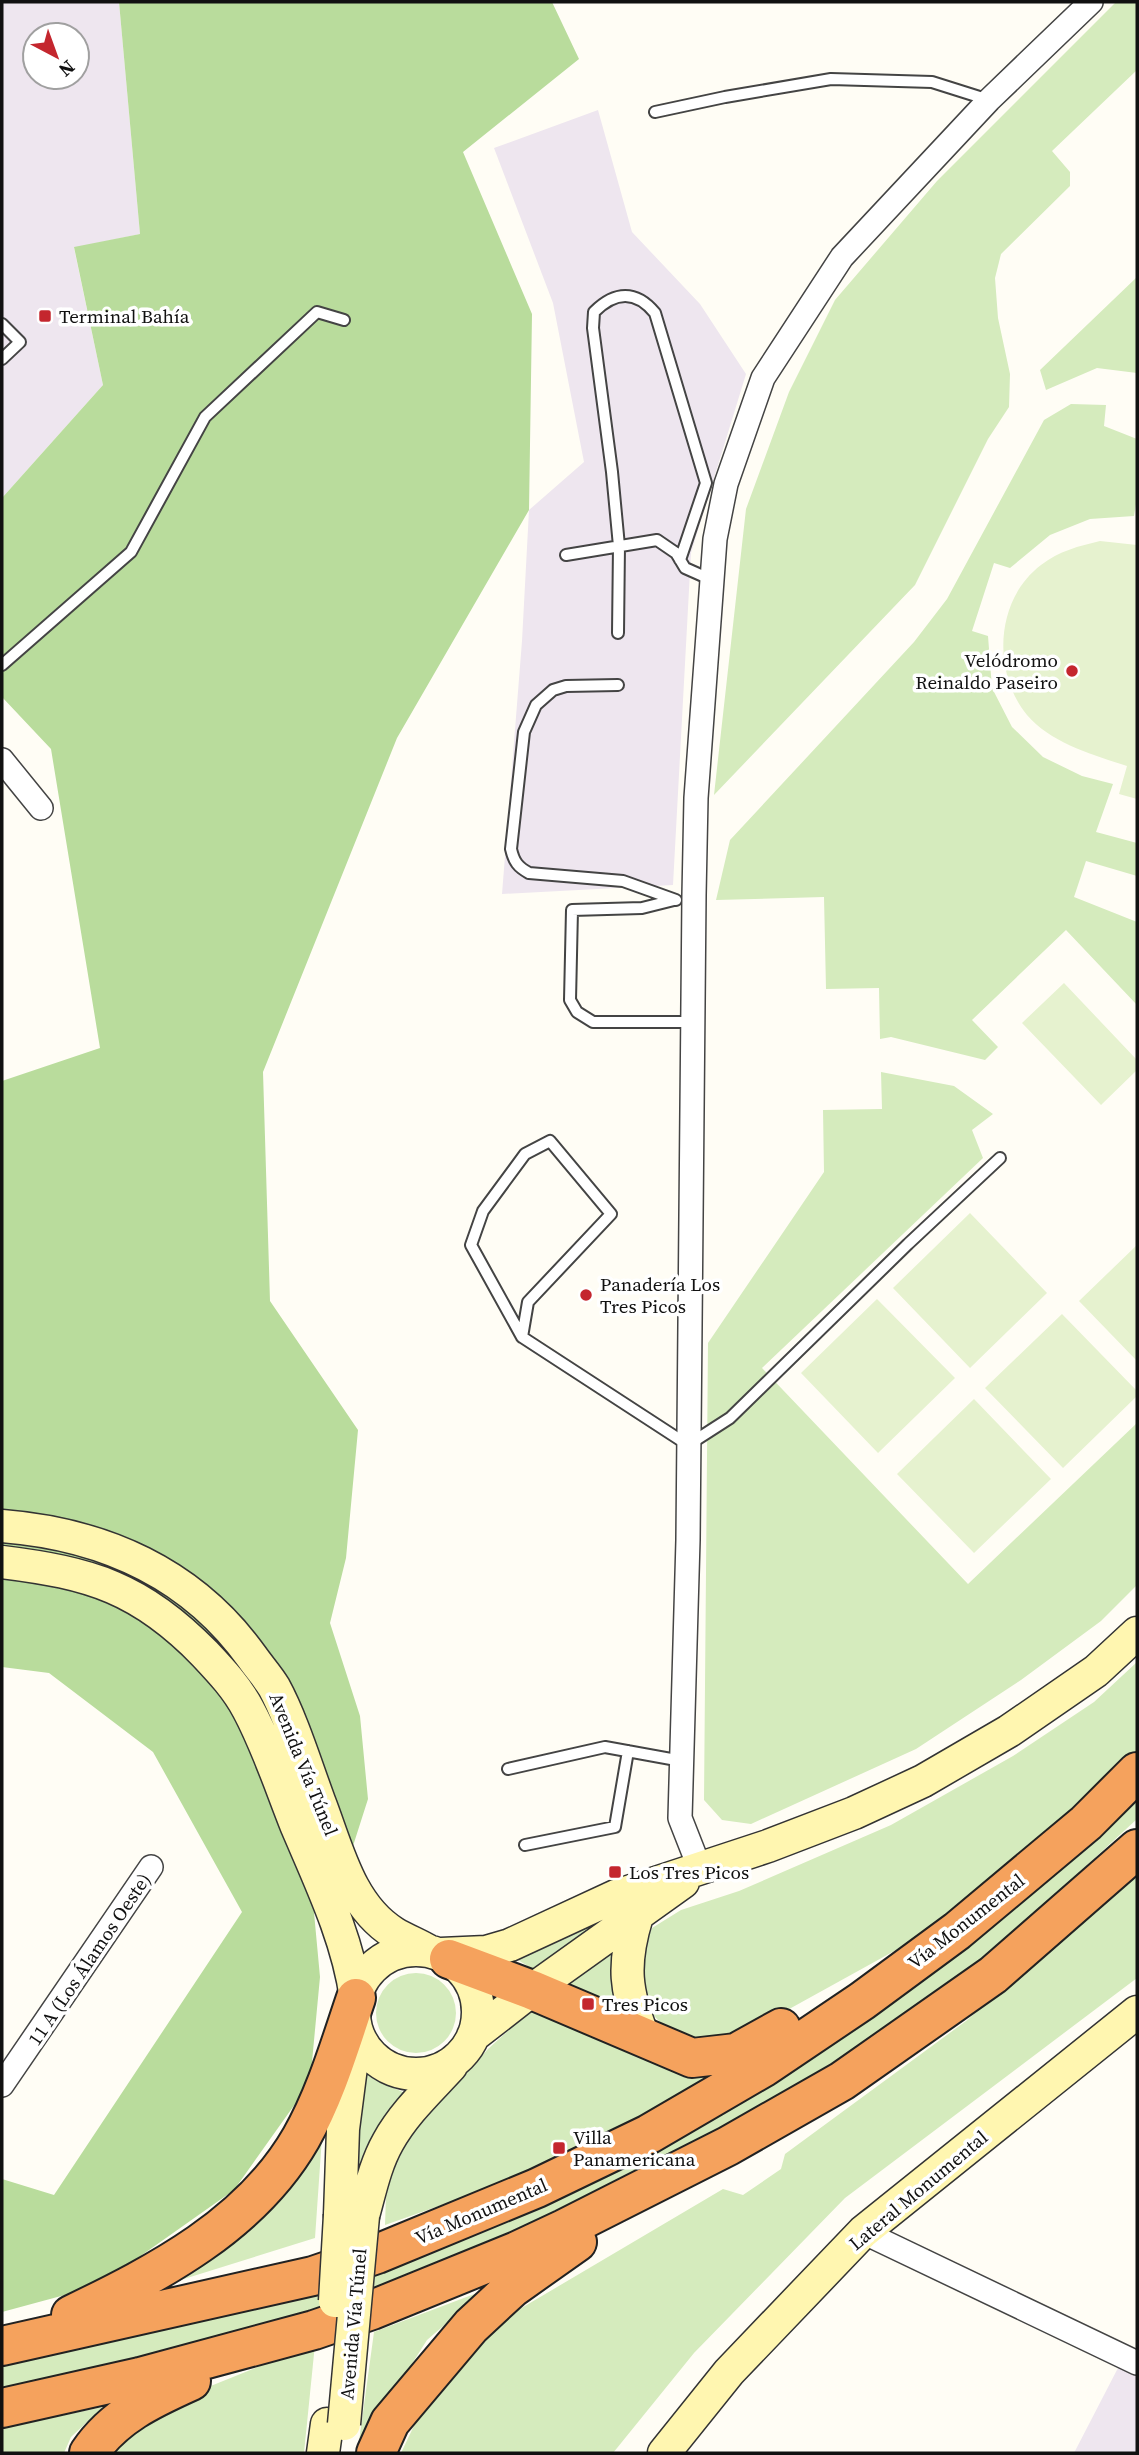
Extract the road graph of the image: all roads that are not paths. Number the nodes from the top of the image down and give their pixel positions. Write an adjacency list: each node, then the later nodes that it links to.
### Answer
1 (1091, 2): 2 (street)
2 (989, 100): 3 (lane); 10 (street)
3 (655, 112)
4 (344, 320): 12 (lane)
5 (2, 324): 6 (lane)
6 (2, 359)
7 (619, 546): 8 (lane); 9 (lane); 9 (lane); 11 (lane)
8 (566, 555)
9 (680, 560): 10 (lane)
10 (712, 580): 16 (street)
11 (618, 633)
12 (2, 664)
13 (618, 685): 16 (lane)
14 (2, 760): 15 (street)
15 (41, 808)
16 (685, 897): 17 (street); 17 (lane)
17 (692, 1022): 20 (street)
18 (1000, 1158): 20 (lane)
19 (522, 1338): 19 (lane); 20 (lane)
20 (688, 1445): 25 (street)
21 (8, 1526): 34 (main road, Avenida Vía Túnel)
22 (2, 1562): 37 (main road, Avenida Vía Túnel)
23 (1137, 1633): 31 (main road)
24 (628, 1751): 25 (lane); 26 (lane); 28 (lane)
25 (682, 1761): 31 (street)
26 (508, 1769)
27 (1137, 1772): 33 (highway, Vía Monumental)
28 (525, 1845)
29 (1137, 1849): 41 (highway)
30 (151, 1867): 40 (street, 11 A (Los Álamos Oeste))
31 (700, 1869): 32 (main road); 34 (main road)
32 (637, 1916): 35 (main road); 38 (main road)
33 (957, 1931): 38 (highway); 46 (highway, Vía Monumental)
34 (438, 1954): 35 (highway); 37 (main road); 39 (main road)
35 (532, 1990): 38 (highway); 39 (main road)
36 (1137, 2012): 43 (main road, Lateral Monumental)
37 (356, 2013): 39 (main road); 42 (main road, Avenida Vía Túnel); 45 (highway)
38 (644, 2039)
39 (466, 2047): 42 (main road, Avenida Vía Túnel)
40 (2, 2085)
41 (691, 2165): 44 (highway); 51 (highway)
42 (352, 2216): 49 (main road, Avenida Vía Túnel, bridge)
43 (863, 2232): 47 (street); 52 (main road, Lateral Monumental)
44 (314, 2330): 48 (highway); 50 (highway)
45 (2, 2341)
46 (2, 2346)
47 (1137, 2363)
48 (2, 2407)
49 (334, 2439)
50 (89, 2453)
51 (376, 2453)
52 (664, 2453)

